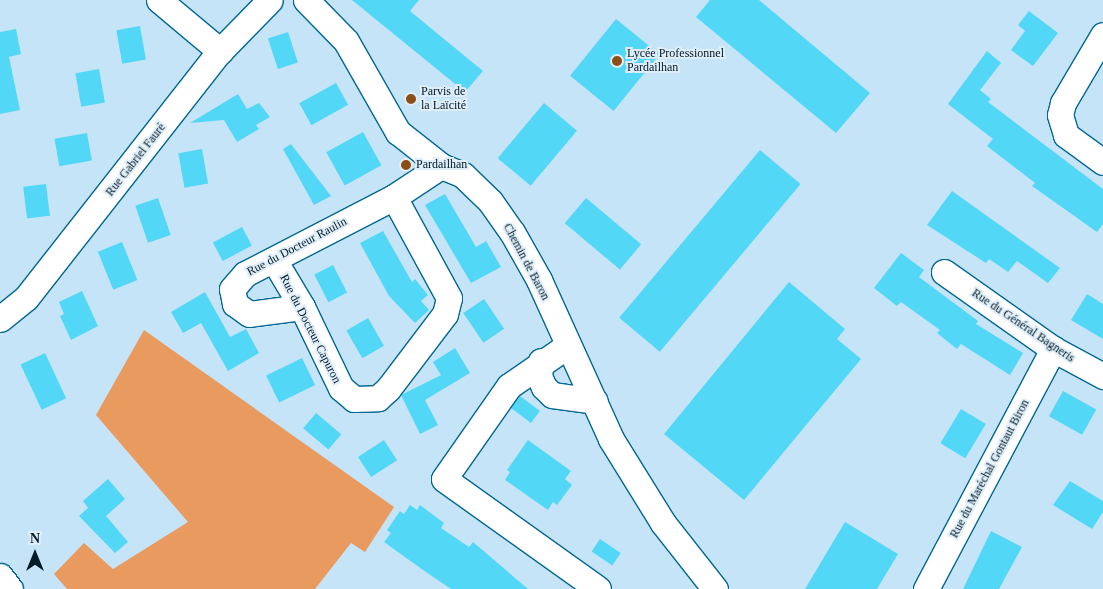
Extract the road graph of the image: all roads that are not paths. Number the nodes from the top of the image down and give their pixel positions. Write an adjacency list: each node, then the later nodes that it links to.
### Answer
1 (159, 0): 5 (street)
2 (270, 0): 5 (street, Rue Gabriel Fauré)
3 (306, 0): 7 (street, Chemin de Baron)
4 (1103, 35): 6 (street)
5 (220, 51): 12 (street, Rue Gabriel Fauré)
6 (1103, 162)
7 (441, 166): 8 (street, Rue du Docteur Raulin); 13 (street, Chemin de Baron)
8 (394, 197): 9 (street, Rue du Docteur Raulin); 11 (street, Rue du Docteur Capuron)
9 (274, 260): 11 (street, Rue du Docteur Capuron); 11 (street, Rue du Docteur Raulin)
10 (944, 272): 14 (street, Rue du Général Bagneris)
11 (302, 307)
12 (0, 318)
13 (567, 346): 15 (street); 17 (street, Chemin de Baron)
14 (1054, 349): 16 (street, Rue du Général Bagneris); 22 (street, Rue du Maréchal Gontaut Biron)
15 (541, 361): 17 (street); 20 (street)
16 (1103, 376)
17 (595, 401): 21 (street, Chemin de Baron)
18 (0, 576): 19 (street)
19 (10, 589)
20 (598, 589)
21 (715, 589)
22 (926, 589)

